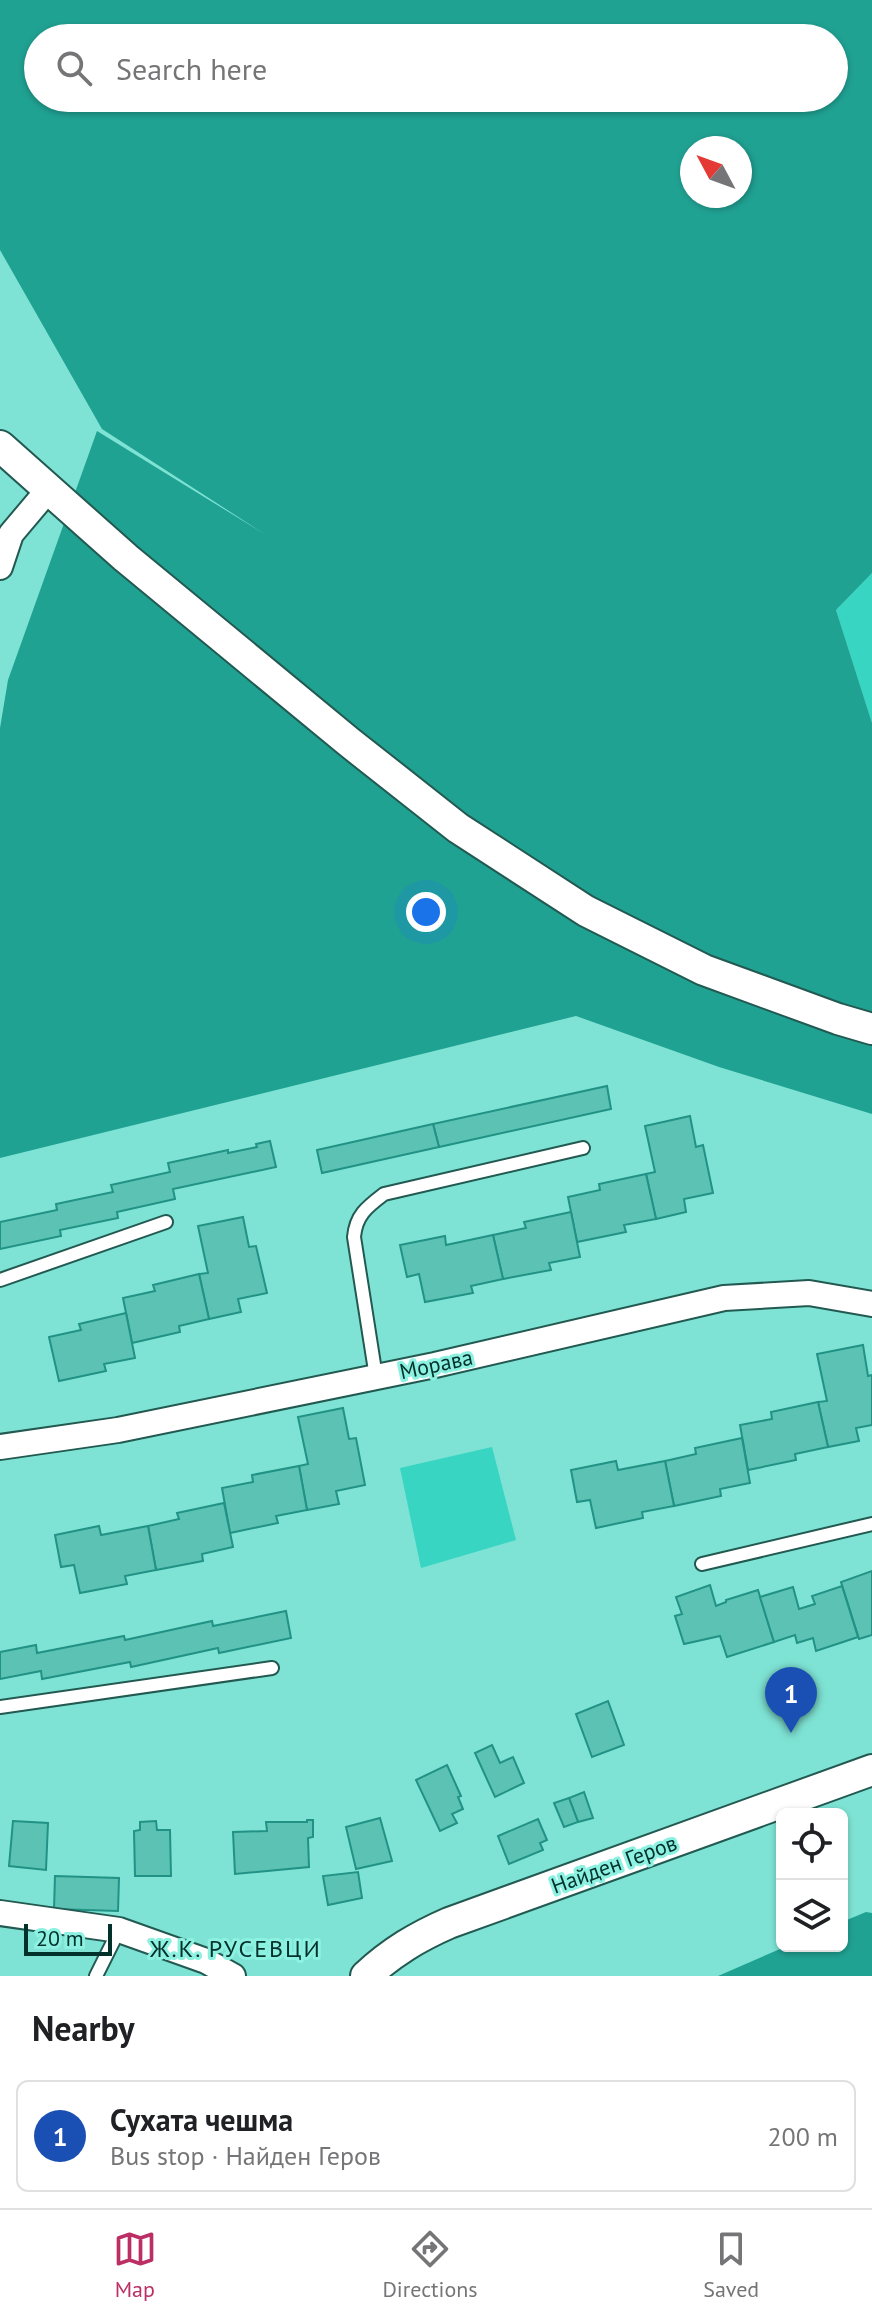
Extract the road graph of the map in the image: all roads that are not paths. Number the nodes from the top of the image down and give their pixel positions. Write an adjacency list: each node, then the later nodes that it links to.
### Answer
1 (0, 446): 2 (street)
2 (49, 489): 3 (street); 4 (street)
3 (0, 567)
4 (872, 1029)
5 (583, 1148): 9 (lane)
6 (166, 1222): 7 (lane)
7 (0, 1280)
8 (872, 1304): 9 (street, Морава)
9 (376, 1377): 10 (street, Морава)
10 (0, 1447)
11 (872, 1524): 12 (lane)
12 (702, 1564)
13 (272, 1668): 14 (lane)
14 (0, 1707)
15 (872, 1770): 20 (street, Найден Геров)
16 (0, 1913): 17 (street)
17 (119, 1930): 18 (lane); 19 (street)
18 (96, 1976)
19 (233, 1976)
20 (366, 1976)

